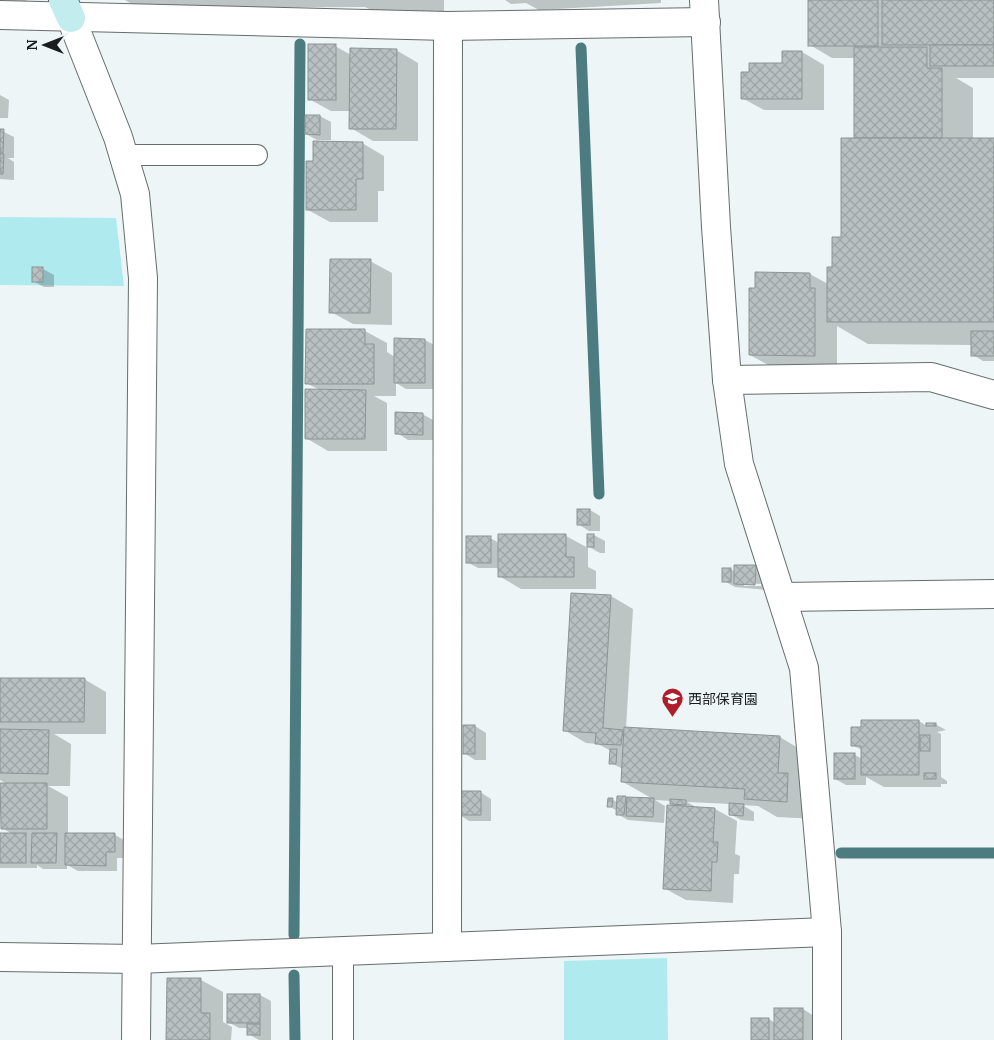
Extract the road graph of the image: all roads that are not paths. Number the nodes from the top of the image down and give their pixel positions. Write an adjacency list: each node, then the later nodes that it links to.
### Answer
1 (67, 9): 3 (street); 4 (street); 5 (street)
2 (705, 11): 4 (street); 7 (street)
3 (0, 15)
4 (448, 26): 12 (street)
5 (124, 155): 6 (lane); 15 (street)
6 (257, 155)
7 (727, 380): 8 (street); 10 (street)
8 (994, 394)
9 (994, 594): 10 (street)
10 (782, 597): 11 (street)
11 (827, 932): 12 (street); 18 (street)
12 (447, 947): 13 (street)
13 (343, 951): 15 (street); 17 (lane)
14 (0, 958): 15 (street)
15 (137, 959): 16 (street)
16 (136, 1040)
17 (343, 1040)
18 (827, 1040)

